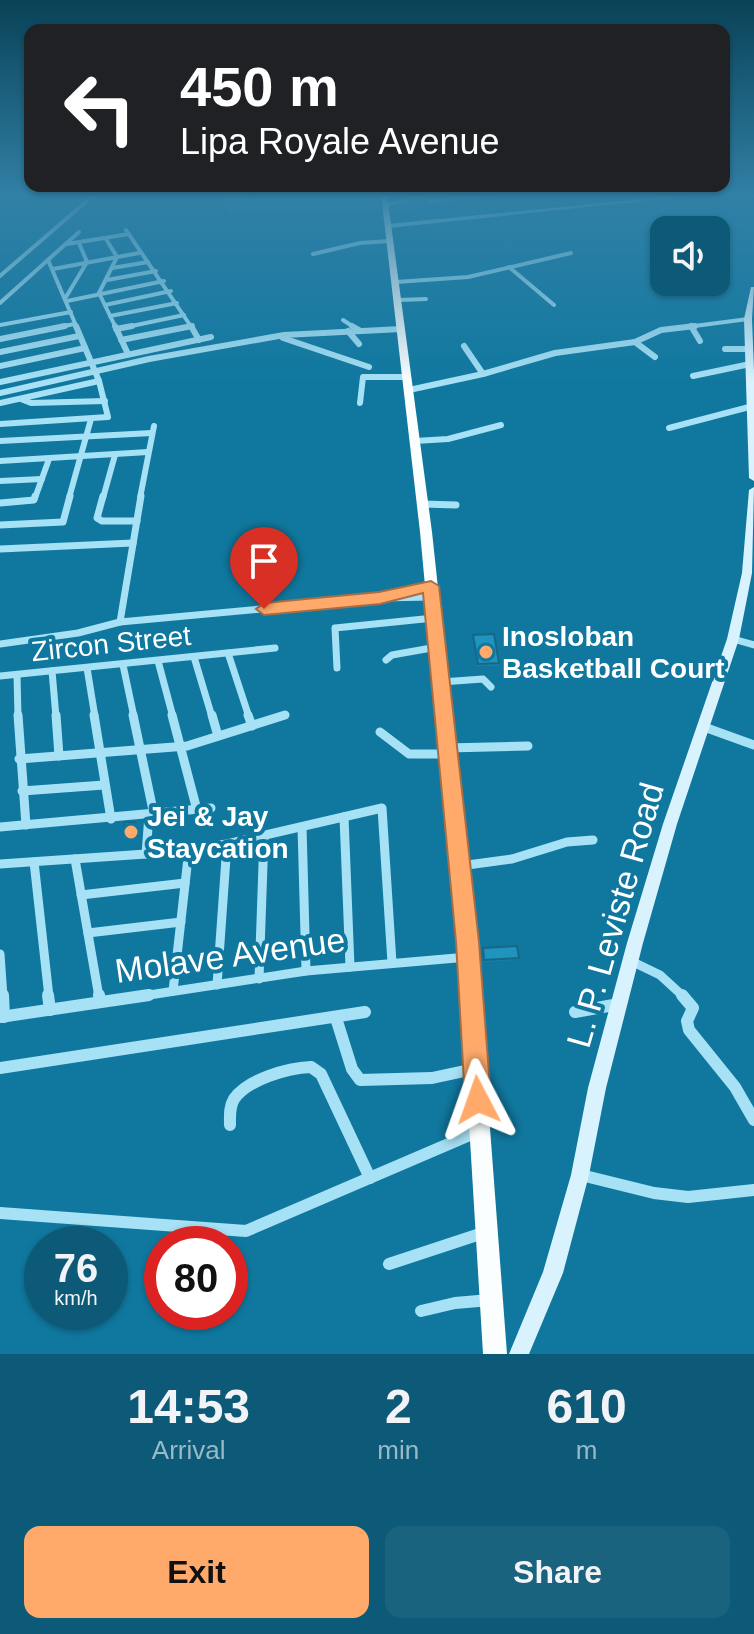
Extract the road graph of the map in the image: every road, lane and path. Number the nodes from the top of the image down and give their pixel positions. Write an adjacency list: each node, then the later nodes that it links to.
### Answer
1 (22, 257): 16 (street)
2 (51, 257): 9 (street)
3 (85, 257): 10 (street)
4 (116, 257): 10 (street)
5 (117, 257): 13 (street)
6 (143, 257): 11 (street)
7 (392, 257): 19 (highway)
8 (552, 257): 12 (street)
9 (48, 260): 14 (street); 26 (street)
10 (87, 262): 14 (street); 23 (street)
11 (148, 262): 13 (street); 15 (street)
12 (509, 267): 19 (street); 29 (street)
13 (112, 268): 17 (street)
14 (53, 269): 23 (street)
15 (156, 271): 17 (street); 18 (street)
16 (0, 276)
17 (107, 280): 22 (street)
18 (164, 281): 21 (street); 22 (street)
19 (396, 282): 25 (highway)
20 (754, 289): 33 (main road)
21 (171, 291): 27 (street); 28 (street)
22 (99, 293): 23 (street); 28 (street)
23 (66, 299): 30 (street)
24 (426, 299): 25 (street)
25 (398, 300): 40 (highway)
26 (0, 303)
27 (177, 303): 31 (street); 32 (street)
28 (105, 305): 32 (street)
29 (554, 305)
30 (71, 312): 35 (street); 36 (street)
31 (184, 315): 37 (street); 39 (street)
32 (110, 316): 39 (street)
33 (748, 319): 38 (street); 55 (main road)
34 (343, 320): 41 (street)
35 (74, 324): 43 (street); 46 (street)
36 (0, 325)
37 (192, 326): 47 (street); 48 (street)
38 (691, 326): 49 (street); 50 (street)
39 (116, 329): 47 (street)
40 (401, 329): 41 (street); 68 (highway)
41 (360, 330): 42 (street)
42 (348, 331): 44 (street); 51 (street)
43 (79, 336): 53 (street); 56 (street)
44 (278, 336): 62 (street); 63 (street)
45 (211, 337): 48 (street)
46 (0, 339)
47 (121, 340): 57 (street)
48 (199, 340): 57 (street)
49 (700, 341)
50 (635, 342): 58 (street); 64 (street)
51 (359, 344)
52 (464, 346): 64 (street)
53 (85, 348): 59 (street); 61 (street)
54 (725, 349): 55 (street)
55 (749, 349): 60 (main road)
56 (0, 352)
57 (128, 354): 59 (street)
58 (655, 357)
59 (91, 362): 63 (street); 67 (street)
60 (750, 364): 65 (street); 74 (main road)
61 (0, 366)
62 (369, 367)
63 (96, 371): 66 (street); 69 (street)
64 (483, 374): 68 (street)
65 (693, 376)
66 (99, 381): 70 (street); 71 (street)
67 (0, 382)
68 (408, 383): 73 (street); 81 (highway)
69 (0, 393)
70 (21, 399): 71 (street); 72 (street)
71 (105, 401): 75 (street)
72 (0, 403)
73 (360, 403)
74 (753, 406): 78 (street); 87 (main road)
75 (91, 419): 76 (street); 79 (street)
76 (0, 424)
77 (501, 425): 81 (street)
78 (669, 428)
79 (87, 437): 80 (street); 82 (street); 84 (street)
80 (0, 441)
81 (415, 441): 92 (highway)
82 (148, 452): 83 (street); 94 (street)
83 (115, 455): 84 (street); 94 (street)
84 (82, 457): 85 (street); 95 (street)
85 (49, 459): 86 (street); 88 (street)
86 (0, 461)
87 (754, 478)
88 (42, 479): 89 (street); 91 (street)
89 (0, 481)
90 (754, 490): 101 (main road, L. P. Leviste Road)
91 (0, 503)
92 (423, 504): 93 (street); 98 (highway)
93 (456, 505)
94 (137, 521): 96 (street)
95 (0, 525)
96 (133, 543): 97 (street); 100 (street)
97 (0, 549)
98 (431, 592): 99 (highway); 100 (street)
99 (434, 618): 104 (highway); 112 (street)
100 (120, 622): 102 (street)
101 (733, 639): 103 (street); 120 (main road, L. P. Leviste Road)
102 (0, 644)
103 (754, 645)
104 (437, 647): 108 (street); 116 (highway)
105 (275, 648): 106 (street, Zircon Street)
106 (228, 653): 107 (street, Zircon Street); 119 (street)
107 (194, 657): 109 (street, Zircon Street); 122 (street)
108 (386, 660)
109 (158, 661): 110 (street, Zircon Street); 125 (street)
110 (123, 665): 111 (street, Zircon Street); 126 (street)
111 (87, 668): 113 (street, Zircon Street); 128 (street)
112 (337, 668)
113 (52, 671): 114 (street, Zircon Street); 129 (street)
114 (17, 675): 115 (street, Zircon Street); 130 (street)
115 (0, 676)
116 (441, 682): 117 (street); 127 (highway)
117 (491, 687)
118 (285, 715): 119 (street)
119 (252, 726): 122 (street)
120 (704, 727): 123 (street); 156 (main road, L. P. Leviste Road)
121 (380, 732): 127 (street)
122 (218, 736): 125 (street)
123 (754, 745)
124 (528, 746): 127 (street)
125 (180, 748): 126 (street); 134 (street)
126 (140, 751): 128 (street); 135 (street)
127 (448, 751): 149 (highway)
128 (98, 753): 129 (street); 131 (street)
129 (59, 756): 130 (street)
130 (19, 759): 132 (street)
131 (104, 785): 132 (street); 137 (street)
132 (22, 791): 138 (street)
133 (211, 808): 134 (street)
134 (197, 810): 135 (street)
135 (152, 815): 137 (street); 145 (street)
136 (344, 817): 140 (street); 157 (street); 158 (street)
137 (111, 819): 138 (street)
138 (26, 825): 139 (street)
139 (0, 827)
140 (302, 827): 141 (street); 159 (street)
141 (264, 836): 143 (street); 160 (street)
142 (593, 840): 149 (street)
143 (227, 844): 144 (street); 161 (street)
144 (189, 849): 145 (street); 150 (street)
145 (146, 854): 146 (street)
146 (75, 859): 147 (street); 151 (street)
147 (34, 862): 148 (street); 165 (street)
148 (0, 864)
149 (460, 866): 155 (highway)
150 (185, 883): 151 (street); 152 (street)
151 (81, 895): 153 (street)
152 (181, 922): 153 (street); 162 (street)
153 (88, 933): 163 (street)
154 (0, 954): 168 (street)
155 (468, 957): 157 (street, Molave Avenue); 171 (highway)
156 (631, 961): 164 (main road, L. P. Leviste Road); 172 (street)
157 (392, 963): 158 (street, Molave Avenue)
158 (350, 967): 159 (street, Molave Avenue)
159 (306, 971): 160 (street, Molave Avenue)
160 (259, 979): 161 (street, Molave Avenue)
161 (217, 985): 162 (street, Molave Avenue)
162 (173, 991): 163 (street, Molave Avenue)
163 (100, 1001): 165 (street, Molave Avenue)
164 (620, 1004): 167 (street); 175 (main road, L. P. Leviste Road)
165 (50, 1010): 168 (street, Molave Avenue)
166 (365, 1012): 169 (street)
167 (575, 1012)
168 (2, 1017)
169 (336, 1018): 170 (street); 171 (street)
170 (0, 1068)
171 (476, 1068): 174 (highway)
172 (754, 1120)
173 (230, 1125): 176 (street)
174 (480, 1131): 176 (street); 179 (highway)
175 (580, 1175): 177 (street); 184 (main road, L. P. Leviste Road)
176 (370, 1178): 178 (street)
177 (754, 1190)
178 (0, 1213)
179 (486, 1232): 180 (street); 181 (highway)
180 (389, 1264)
181 (491, 1300): 182 (street); 183 (highway)
182 (421, 1311)
183 (495, 1354)
184 (519, 1354)

